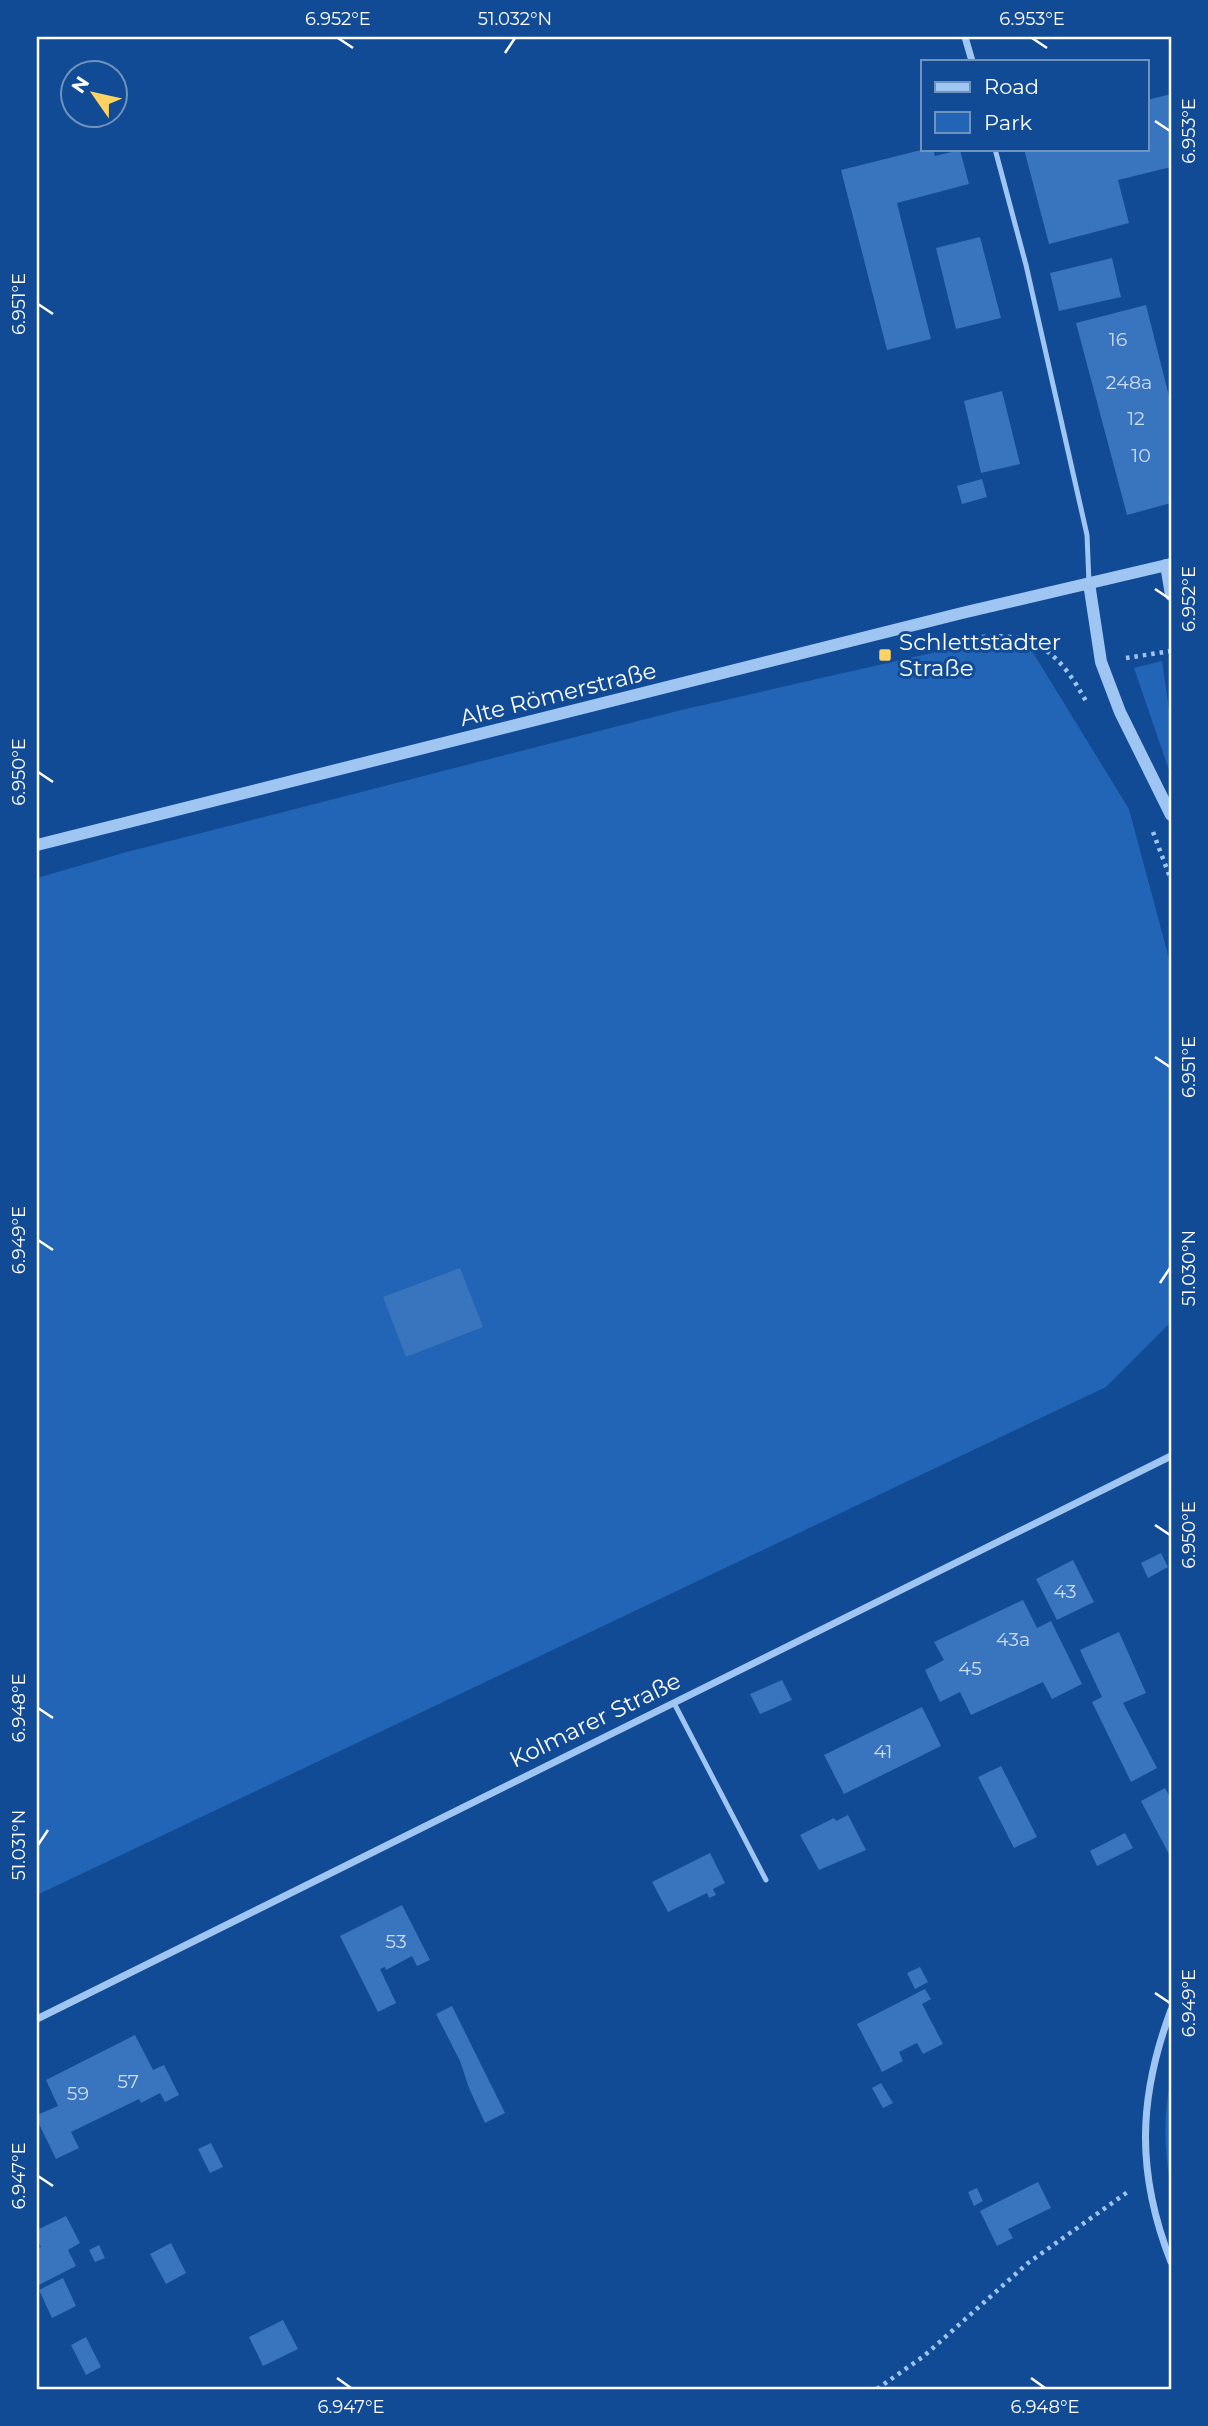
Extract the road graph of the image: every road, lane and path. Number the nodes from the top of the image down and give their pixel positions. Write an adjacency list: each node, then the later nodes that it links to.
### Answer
1 (965, 37): 2 (street)
2 (972, 60)
3 (995, 150): 5 (lane)
4 (1168, 565): 5 (street, Alte Römerstraße); 6 (street)
5 (1089, 583): 9 (street); 10 (street, Alte Römerstraße)
6 (1171, 595)
7 (979, 637): 8 (path)
8 (1066, 668)
9 (1171, 815)
10 (37, 845)
11 (1171, 1455): 12 (street, Kolmarer Straße)
12 (674, 1703): 13 (lane); 15 (street, Kolmarer Straße)
13 (766, 1880)
14 (1171, 2010): 16 (street)
15 (37, 2020)
16 (1148, 2178): 17 (street); 18 (path)
17 (1171, 2262)
18 (877, 2389)

